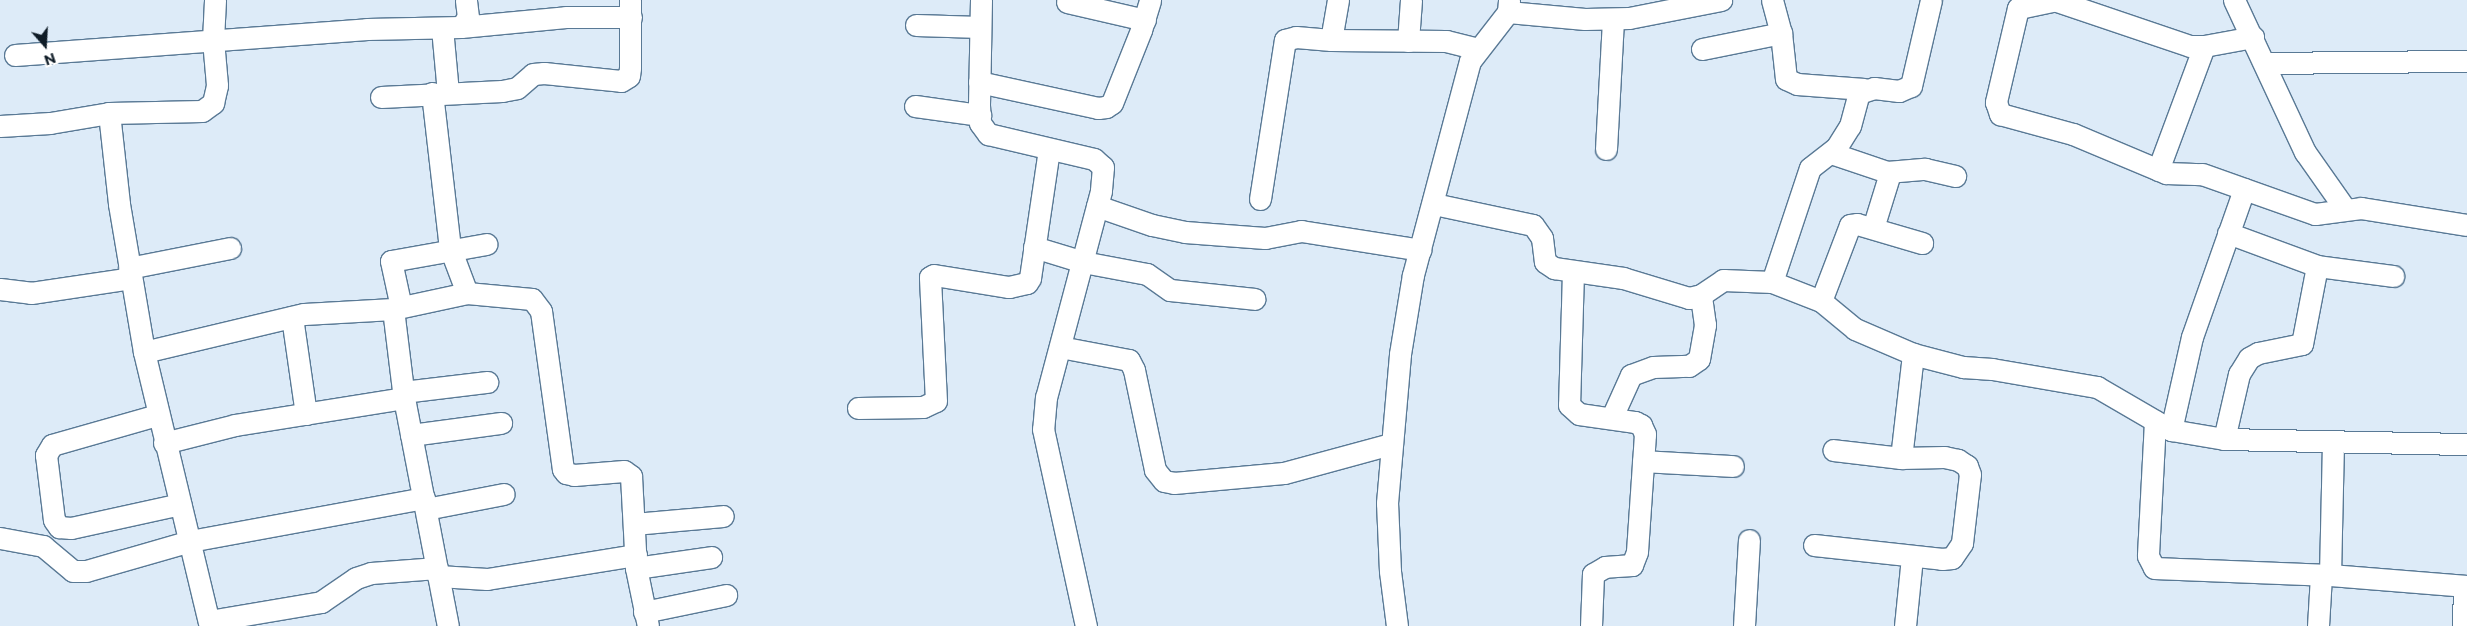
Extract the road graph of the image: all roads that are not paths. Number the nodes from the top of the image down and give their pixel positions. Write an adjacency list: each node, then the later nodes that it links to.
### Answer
1 (215, 0): 21 (street)
2 (466, 0): 17 (street)
3 (981, 0): 18 (street)
4 (1338, 0): 22 (street)
5 (1411, 0): 23 (street)
6 (1720, 0): 15 (street)
7 (1772, 0): 19 (street)
8 (1931, 0): 31 (street)
9 (2057, 0): 24 (street); 41 (street)
10 (2234, 0): 20 (street)
11 (1067, 2): 14 (street)
12 (1509, 6): 15 (street); 25 (street)
13 (630, 8): 17 (street); 32 (street)
14 (1147, 10): 30 (street)
15 (1612, 19): 38 (street)
16 (916, 25): 18 (street)
17 (452, 27): 21 (street); 32 (street)
18 (980, 27): 30 (street)
19 (1781, 33): 26 (street); 31 (street)
20 (2253, 38): 24 (street); 29 (street)
21 (213, 40): 27 (street); 35 (street)
22 (1331, 40): 23 (street); 45 (street)
23 (1408, 41): 25 (street)
24 (2204, 46): 41 (street)
25 (1477, 49): 46 (street)
26 (1702, 49)
27 (15, 55)
28 (2467, 61): 29 (street)
29 (2265, 62): 48 (street)
30 (979, 82): 36 (street)
31 (1864, 89): 40 (street)
32 (440, 93): 33 (street); 56 (street)
33 (381, 97)
34 (915, 106): 36 (street)
35 (109, 113): 37 (street); 61 (street)
36 (980, 115): 39 (street)
37 (0, 126)
38 (1606, 149)
39 (1049, 150): 47 (street); 54 (street)
40 (1831, 153): 42 (street); 63 (street)
41 (2158, 170): 44 (street)
42 (1890, 173): 43 (street); 50 (street)
43 (1955, 176)
44 (2244, 189): 48 (street); 51 (street)
45 (1260, 199)
46 (1434, 204): 57 (street); 60 (street)
47 (1098, 206): 57 (street); 58 (street)
48 (2345, 209): 49 (street)
49 (2467, 225)
50 (1873, 228): 52 (street); 68 (street)
51 (2228, 233): 59 (street); 81 (street)
52 (1922, 243)
53 (486, 244): 56 (street)
54 (1034, 247): 58 (street); 76 (street)
55 (230, 248): 61 (street)
56 (450, 248): 65 (street); 69 (street)
57 (1421, 250): 86 (street)
58 (1083, 262): 67 (street); 71 (street)
59 (2317, 266): 62 (street); 83 (street)
60 (1573, 272): 66 (street); 79 (street)
61 (130, 273): 64 (street); 72 (street)
62 (2393, 276)
63 (1772, 282): 66 (street); 68 (street)
64 (0, 289)
65 (467, 293): 69 (street); 96 (street)
66 (1701, 295): 79 (street)
67 (1255, 299)
68 (1821, 301): 73 (street)
69 (397, 308): 70 (street); 75 (street)
70 (292, 317): 72 (street); 77 (street)
71 (1060, 347): 86 (street); 111 (street)
72 (144, 352): 78 (street)
73 (1912, 354): 81 (street); 89 (street)
74 (487, 382): 75 (street)
75 (404, 395): 77 (street); 82 (street)
76 (858, 408)
77 (306, 414): 85 (street)
78 (157, 415): 85 (street); 94 (street)
79 (1612, 417): 90 (street)
80 (501, 423): 82 (street)
81 (2163, 426): 83 (street); 105 (street)
82 (411, 435): 93 (street)
83 (2224, 439): 84 (street)
84 (2334, 442): 87 (street); 105 (street)
85 (164, 444): 94 (street)
86 (1391, 444): 112 (street)
87 (2467, 444)
88 (1833, 450): 89 (street)
89 (1902, 458): 102 (street)
90 (1643, 461): 91 (street); 113 (street)
91 (1733, 466)
92 (504, 494): 93 (street)
93 (425, 503): 99 (street); 104 (street)
94 (180, 504): 99 (street)
95 (723, 516): 96 (street)
96 (634, 524): 103 (street)
97 (0, 538): 99 (street)
98 (1749, 540): 114 (street)
99 (190, 541): 109 (street)
100 (1814, 545): 102 (street)
101 (711, 557): 103 (street)
102 (1912, 557): 115 (street)
103 (636, 561): 104 (street); 108 (street)
104 (438, 572): 109 (street); 110 (street)
105 (2325, 575): 106 (street); 116 (street)
106 (2466, 586): 117 (street)
107 (726, 595): 108 (street)
108 (646, 619)
109 (210, 623)
110 (448, 626)
111 (1086, 626)
112 (1397, 626)
113 (1591, 626)
114 (1744, 626)
115 (1905, 626)
116 (2318, 626)
117 (2463, 626)

